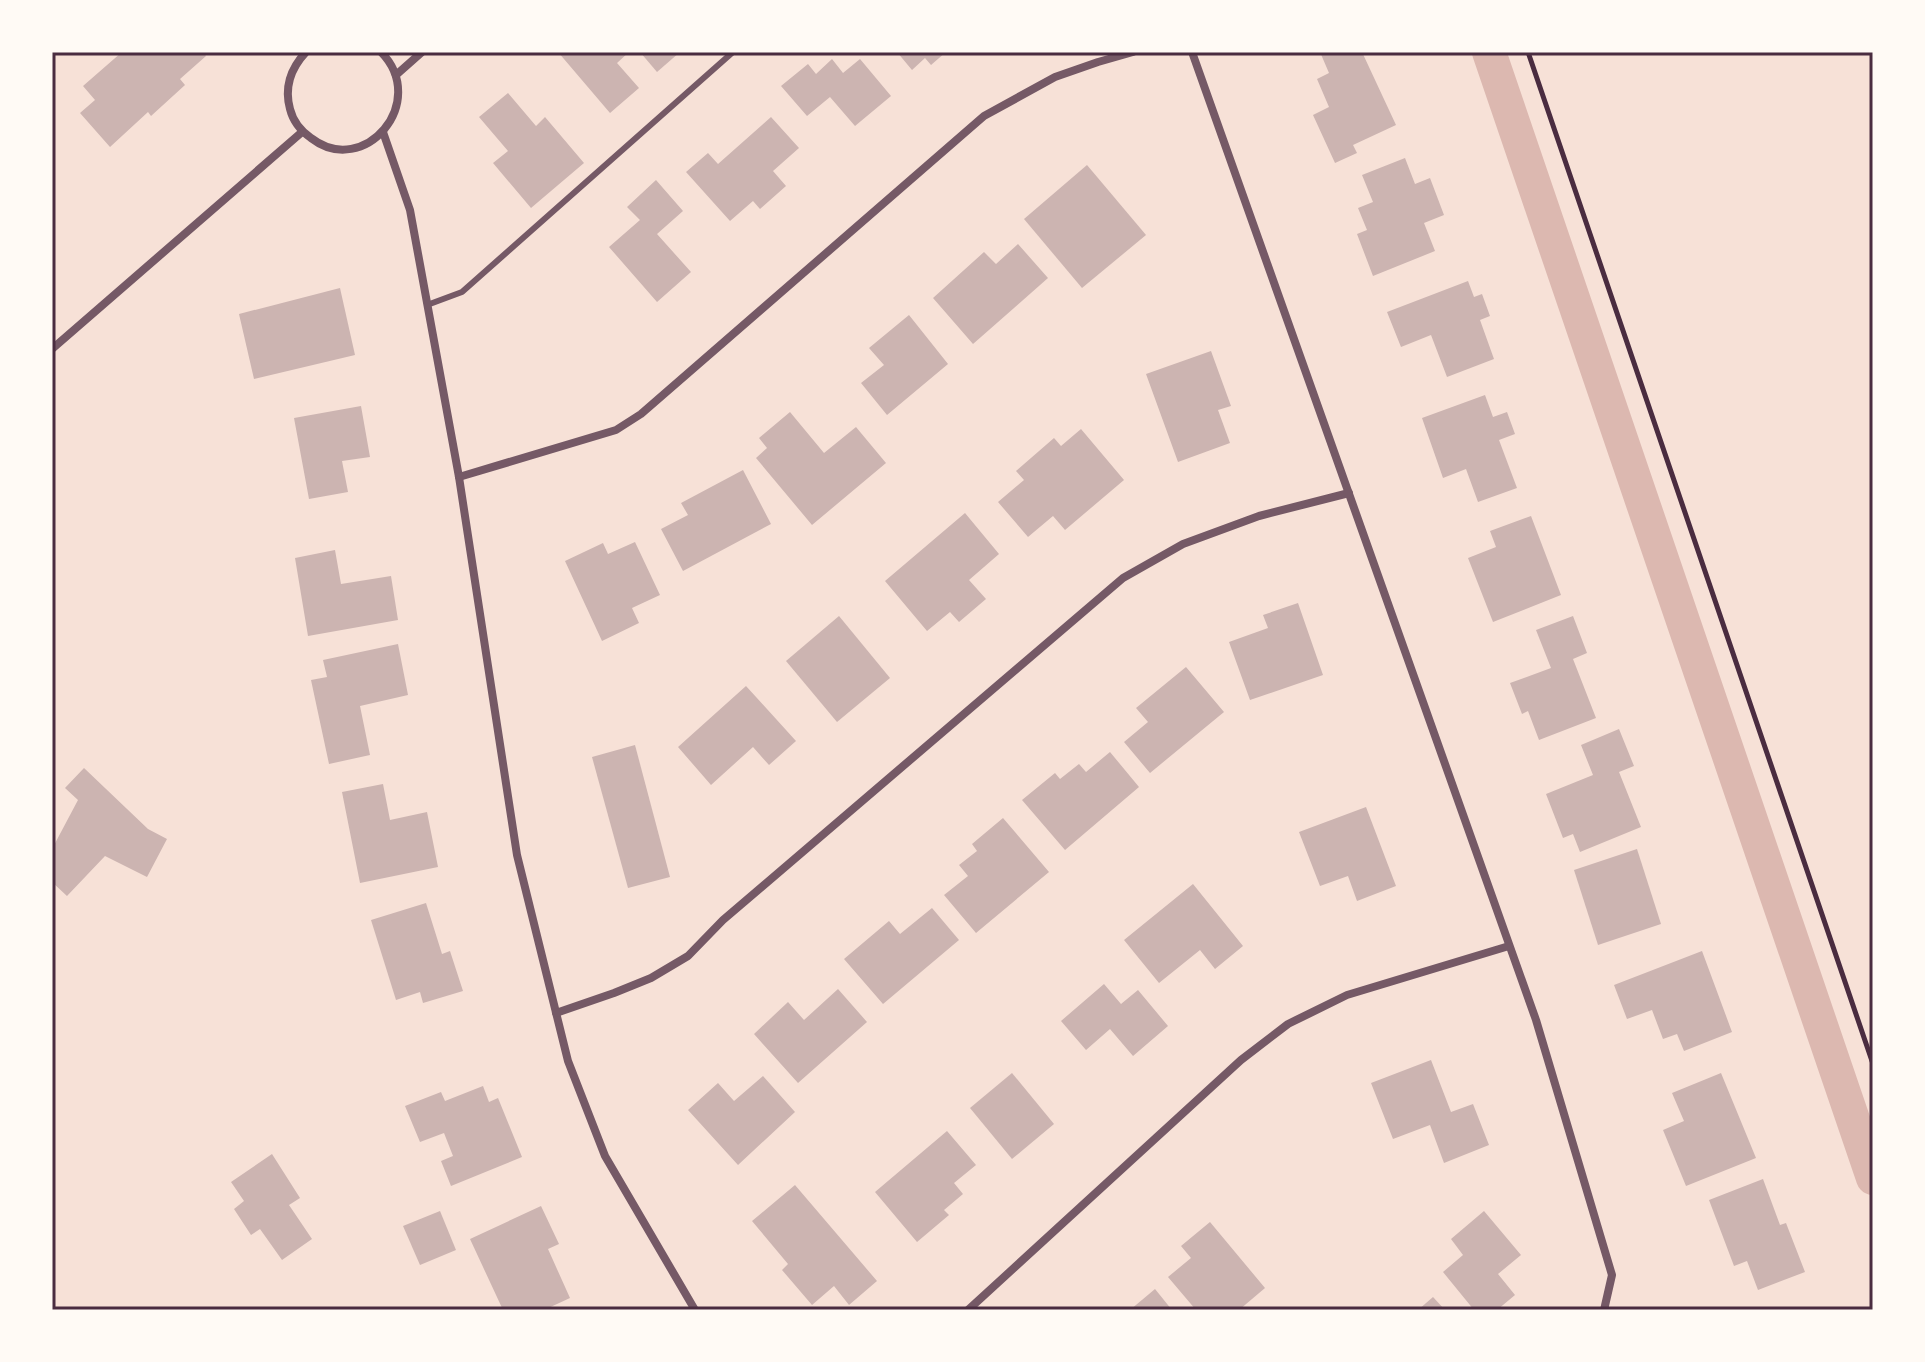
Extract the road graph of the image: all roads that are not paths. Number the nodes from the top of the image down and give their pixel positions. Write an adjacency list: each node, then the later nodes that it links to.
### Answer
1 (306, 52): 8 (street)
2 (381, 52): 7 (street)
3 (422, 52): 7 (street)
4 (733, 52): 10 (lane)
5 (1133, 52): 12 (street)
6 (1192, 52): 13 (street)
7 (396, 75): 9 (street)
8 (302, 132): 9 (street); 11 (street)
9 (383, 132): 10 (street)
10 (427, 305): 12 (street)
11 (52, 349)
12 (459, 477): 15 (street)
13 (1349, 493): 14 (street); 15 (street)
14 (1509, 946): 17 (street); 18 (street)
15 (556, 1013): 16 (street)
16 (695, 1310)
17 (968, 1310)
18 (1604, 1310)

